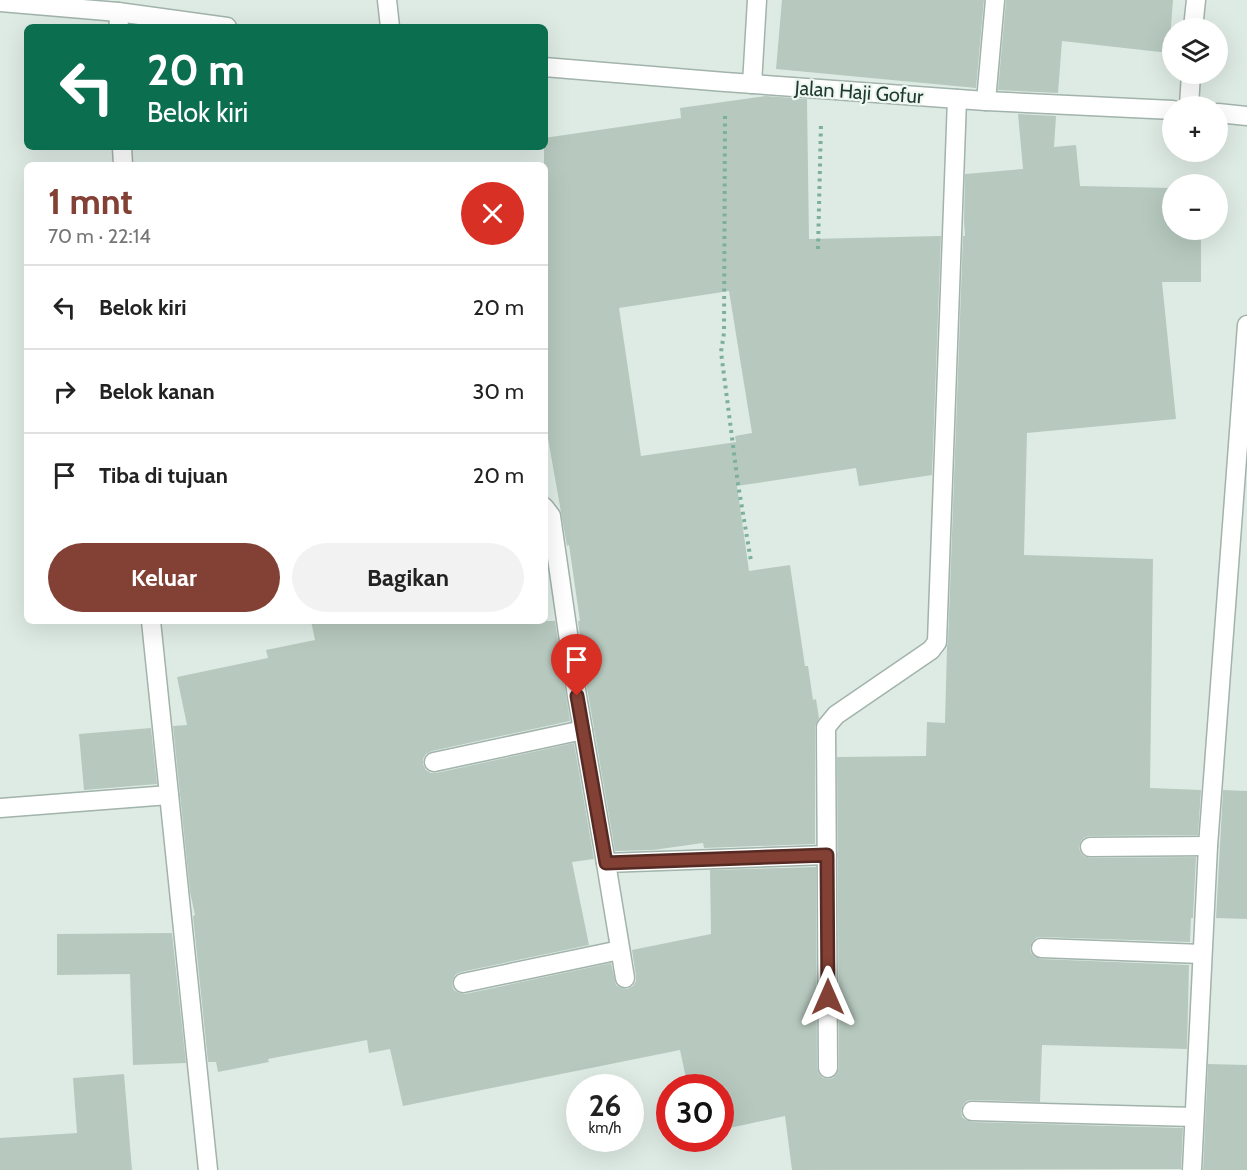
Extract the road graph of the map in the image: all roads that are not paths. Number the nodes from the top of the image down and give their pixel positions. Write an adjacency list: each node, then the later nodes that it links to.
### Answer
1 (387, 0): 9 (street)
2 (757, 0): 11 (street)
3 (995, 0): 13 (street)
4 (1196, 0): 6 (street)
5 (0, 2): 7 (street)
6 (1194, 18)
7 (118, 19): 8 (street)
8 (187, 24)
9 (390, 24)
10 (548, 67): 11 (street, Jalan Haji Gofur)
11 (752, 84): 12 (street, Jalan Haji Gofur)
12 (957, 99): 13 (street, Jalan Haji Gofur); 26 (street)
13 (986, 101): 14 (street, Jalan Haji Gofur)
14 (1162, 109)
15 (1228, 114): 16 (street)
16 (1247, 116)
17 (1247, 325): 25 (street)
18 (548, 513): 20 (street)
19 (151, 624): 22 (street)
20 (583, 730): 21 (street); 27 (street)
21 (434, 762)
22 (169, 795): 23 (street); 36 (street)
23 (0, 808)
24 (1090, 846): 25 (street)
25 (1208, 846): 30 (street)
26 (827, 855): 27 (street); 33 (street)
27 (606, 863): 29 (street)
28 (1041, 948): 30 (street)
29 (620, 950): 31 (street); 32 (street)
30 (1202, 954): 35 (street)
31 (625, 978)
32 (463, 983)
33 (828, 1068)
34 (972, 1111): 35 (street)
35 (1194, 1117): 37 (street)
36 (208, 1170)
37 (1192, 1170)

